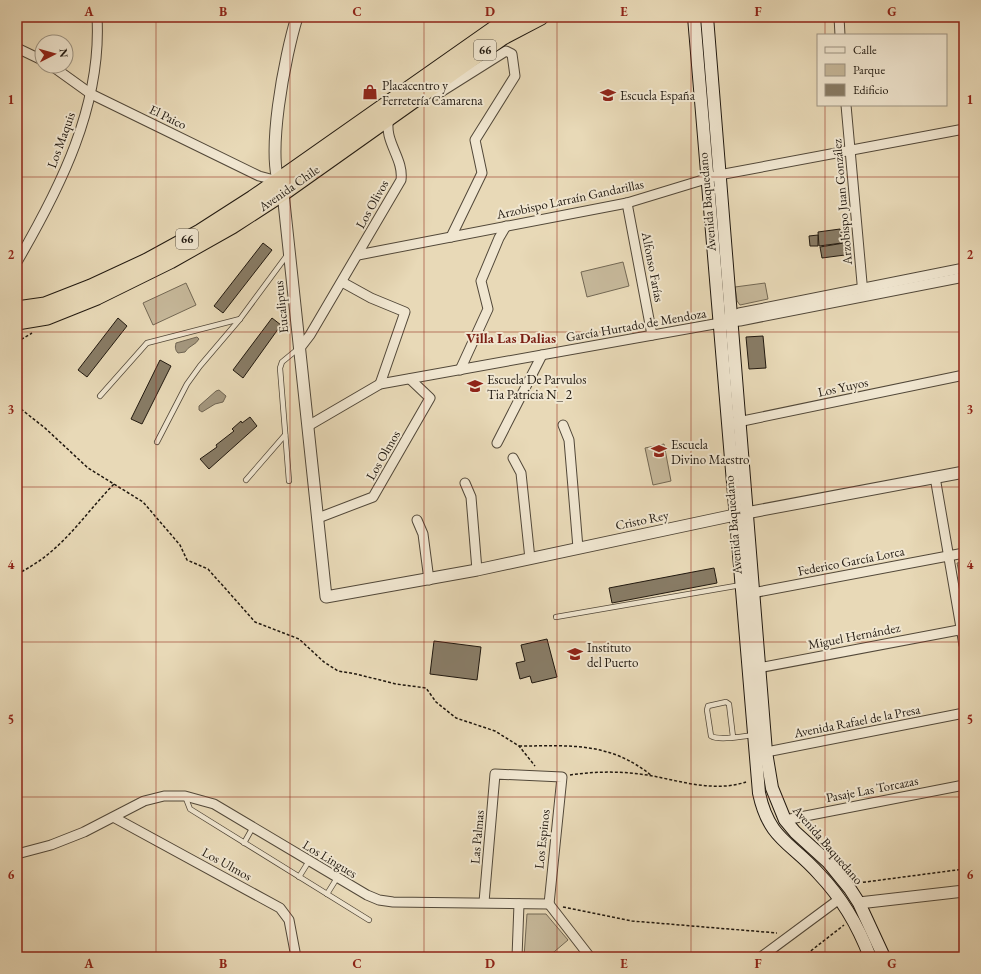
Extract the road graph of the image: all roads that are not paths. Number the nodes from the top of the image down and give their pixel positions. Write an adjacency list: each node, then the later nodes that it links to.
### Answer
1 (21, 17): 9 (lane)
2 (97, 17): 15 (street, Los Maquis)
3 (297, 17): 21 (street, Eucaliptus)
4 (511, 17): 21 (highway, Avenida Chile / 66)
5 (542, 17): 14 (highway, Avenida Chile / 66)
6 (694, 17): 20 (main road, Avenida Baquedano)
7 (706, 17): 20 (main road, Avenida Baquedano)
8 (838, 17): 10 (street)
9 (40, 19)
10 (840, 34)
11 (17, 48): 12 (street)
12 (34, 56)
13 (63, 74): 15 (street, El Paico)
14 (432, 88): 17 (highway, Avenida Chile / 66); 24 (street)
15 (91, 94): 21 (street, El Paico); 27 (street, Los Maquis)
16 (846, 106): 19 (street, Arzobispo Juan González)
17 (389, 118): 21 (highway, Avenida Chile / 66); 26 (street, Los Olivos)
18 (964, 129): 19 (street, Arzobispo Larraín Gandarillas)
19 (850, 151): 20 (street, Arzobispo Larraín Gandarillas); 31 (street, Arzobispo Juan González)
20 (713, 176): 22 (street, Arzobispo Larraín Gandarillas); 34 (main road, Avenida Baquedano)
21 (280, 187): 25 (street, Eucaliptus); 32 (highway, Avenida Chile / 66); 35 (highway, Avenida Chile / 66)
22 (628, 203): 23 (street, Arzobispo Larraín Gandarillas); 36 (street, Alfonso Farías)
23 (506, 226): 24 (street, Arzobispo Larraín Gandarillas); 39 (street)
24 (451, 237): 26 (street, Arzobispo Larraín Gandarillas)
25 (289, 252): 33 (lane); 37 (street, Eucaliptus)
26 (358, 255): 30 (street)
27 (18, 260)
28 (964, 268): 31 (street, García Hurtado de Mendoza)
29 (964, 277): 31 (street, García Hurtado de Mendoza)
30 (342, 282): 37 (street); 42 (street)
31 (863, 293): 34 (street, García Hurtado de Mendoza)
32 (17, 309)
33 (240, 319): 43 (lane); 48 (lane)
34 (727, 320): 36 (street, García Hurtado de Mendoza); 44 (main road, Avenida Baquedano)
35 (17, 322)
36 (652, 335): 38 (street, García Hurtado de Mendoza)
37 (300, 348): 46 (street, Eucaliptus); 47 (lane)
38 (542, 355): 39 (street, García Hurtado de Mendoza); 49 (street)
39 (460, 370): 41 (street, García Hurtado de Mendoza)
40 (964, 375): 44 (street, Los Yuyos)
41 (410, 379): 42 (street, García Hurtado de Mendoza); 57 (street, Los Olmos)
42 (380, 384): 46 (street, García Hurtado de Mendoza)
43 (100, 396)
44 (733, 423): 56 (main road, Avenida Baquedano)
45 (563, 424): 59 (street)
46 (308, 426): 57 (street, Eucaliptus)
47 (285, 435): 53 (lane); 54 (lane)
48 (157, 442)
49 (497, 443)
50 (513, 458): 62 (street)
51 (964, 472): 52 (street, Cristo Rey)
52 (935, 477): 56 (street, Cristo Rey); 61 (street)
53 (246, 480)
54 (289, 481)
55 (464, 483): 63 (street)
56 (741, 515): 59 (street, Cristo Rey); 65 (main road, Avenida Baquedano)
57 (318, 518): 66 (street, Eucaliptus)
58 (417, 520): 64 (street)
59 (578, 548): 62 (street, Cristo Rey)
60 (964, 553): 61 (street, Federico García Lorca)
61 (948, 556): 65 (street, Federico García Lorca); 68 (street)
62 (530, 559): 63 (street, Cristo Rey)
63 (477, 570): 64 (street, Cristo Rey)
64 (429, 580): 66 (street, Cristo Rey)
65 (745, 591): 67 (lane); 70 (main road, Avenida Baquedano)
66 (326, 597)
67 (556, 617)
68 (963, 629): 69 (street); 70 (street, Miguel Hernández)
69 (964, 645)
70 (754, 669): 72 (main road, Avenida Baquedano); 74 (main road, Avenida Baquedano)
71 (964, 713): 74 (street, Avenida Rafael de la Presa)
72 (754, 735): 73 (lane); 74 (main road, Avenida Baquedano)
73 (733, 737): 73 (lane)
74 (761, 753): 79 (main road, Avenida Baquedano); 88 (main road, Avenida Baquedano)
75 (562, 777): 89 (street, Las Palmas); 92 (street, Los Espinos)
76 (964, 784): 79 (street, Pasaje Las Torcazas)
77 (185, 796): 78 (street, Los Lingues); 80 (street, Los Lingues); 81 (lane)
78 (115, 818): 82 (street, Los Lingues); 94 (street, Los Ulmos)
79 (785, 820): 90 (main road, Avenida Baquedano)
80 (253, 828): 81 (lane); 83 (street, Los Lingues)
81 (244, 843): 84 (lane)
82 (17, 854)
83 (309, 861): 84 (lane); 85 (street, Los Lingues)
84 (299, 877): 87 (lane)
85 (337, 878): 87 (lane); 89 (street, Los Lingues)
86 (964, 891): 90 (street)
87 (327, 894): 93 (lane)
88 (838, 900): 97 (street); 98 (main road, Avenida Baquedano)
89 (484, 902): 91 (street, Los Lingues)
90 (859, 903): 99 (main road, Avenida Baquedano)
91 (519, 904): 92 (street, Los Lingues); 95 (street)
92 (549, 904): 96 (street)
93 (369, 920)
94 (296, 957)
95 (517, 957)
96 (590, 957)
97 (761, 957)
98 (870, 957)
99 (884, 957)

